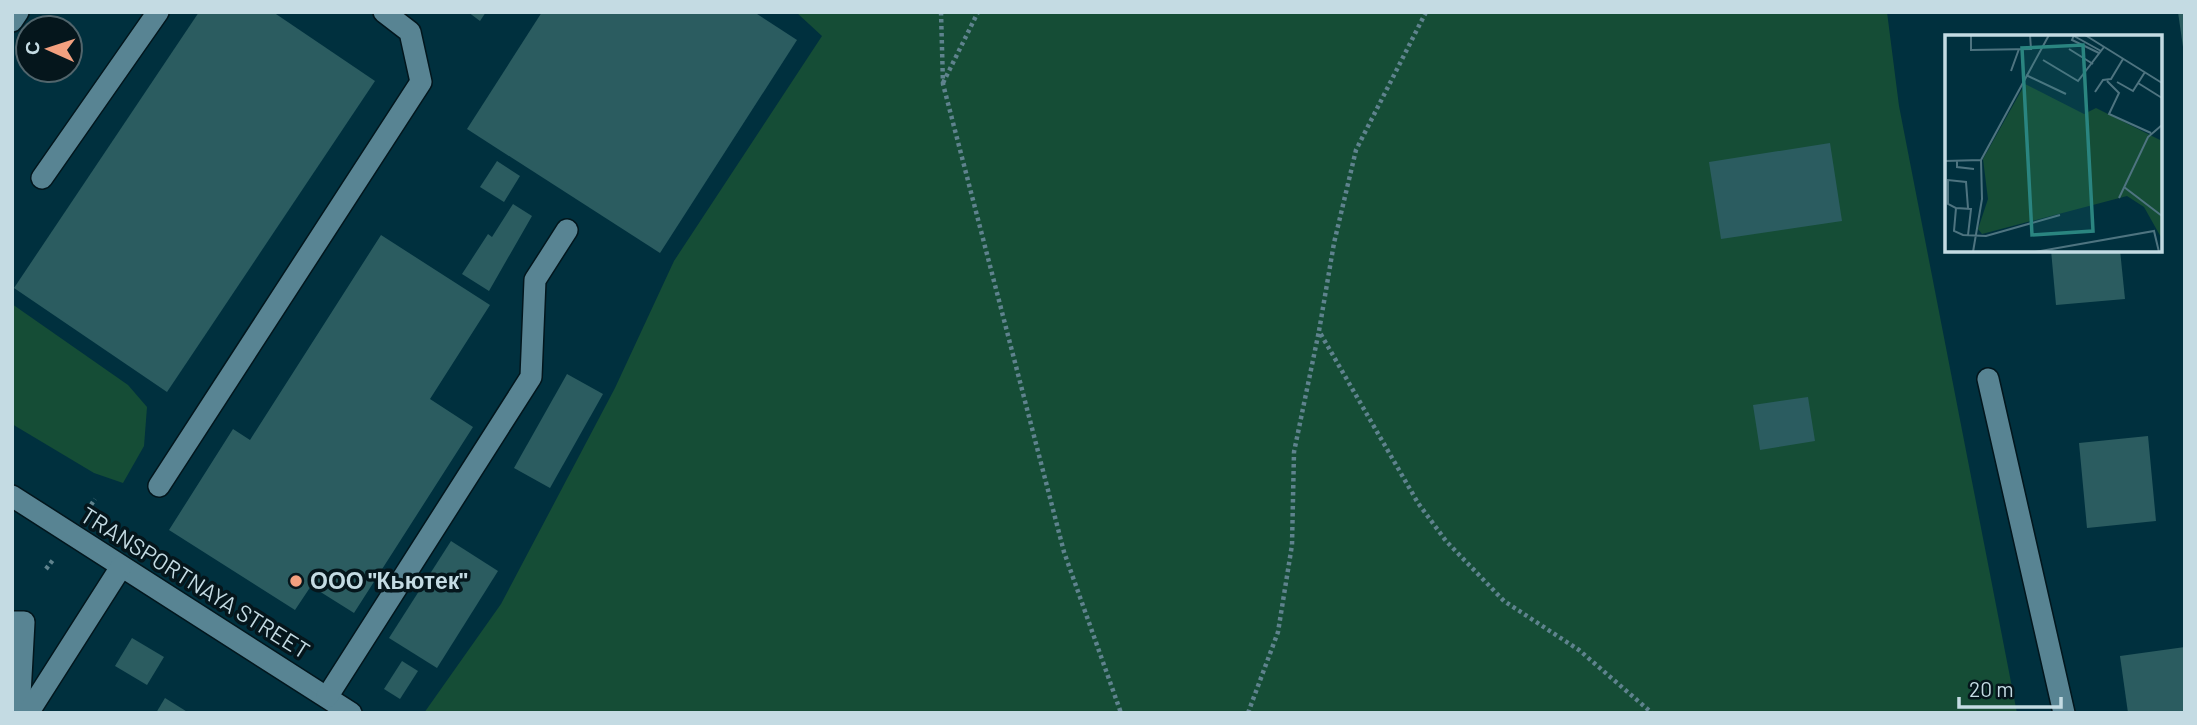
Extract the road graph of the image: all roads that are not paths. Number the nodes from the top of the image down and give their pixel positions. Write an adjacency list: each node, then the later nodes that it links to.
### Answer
1 (18, 12): 4 (street)
2 (158, 12): 5 (street)
3 (384, 12): 8 (street)
4 (12, 21)
5 (42, 178)
6 (567, 230): 12 (street)
7 (1988, 379): 16 (street)
8 (159, 486)
9 (12, 496): 10 (street, TRANSPORTNAYA STREET)
10 (121, 567): 12 (street, TRANSPORTNAYA STREET); 14 (street)
11 (12, 622): 13 (street)
12 (327, 697): 15 (street, TRANSPORTNAYA STREET)
13 (19, 713)
14 (28, 713)
15 (351, 713)
16 (2064, 713)

